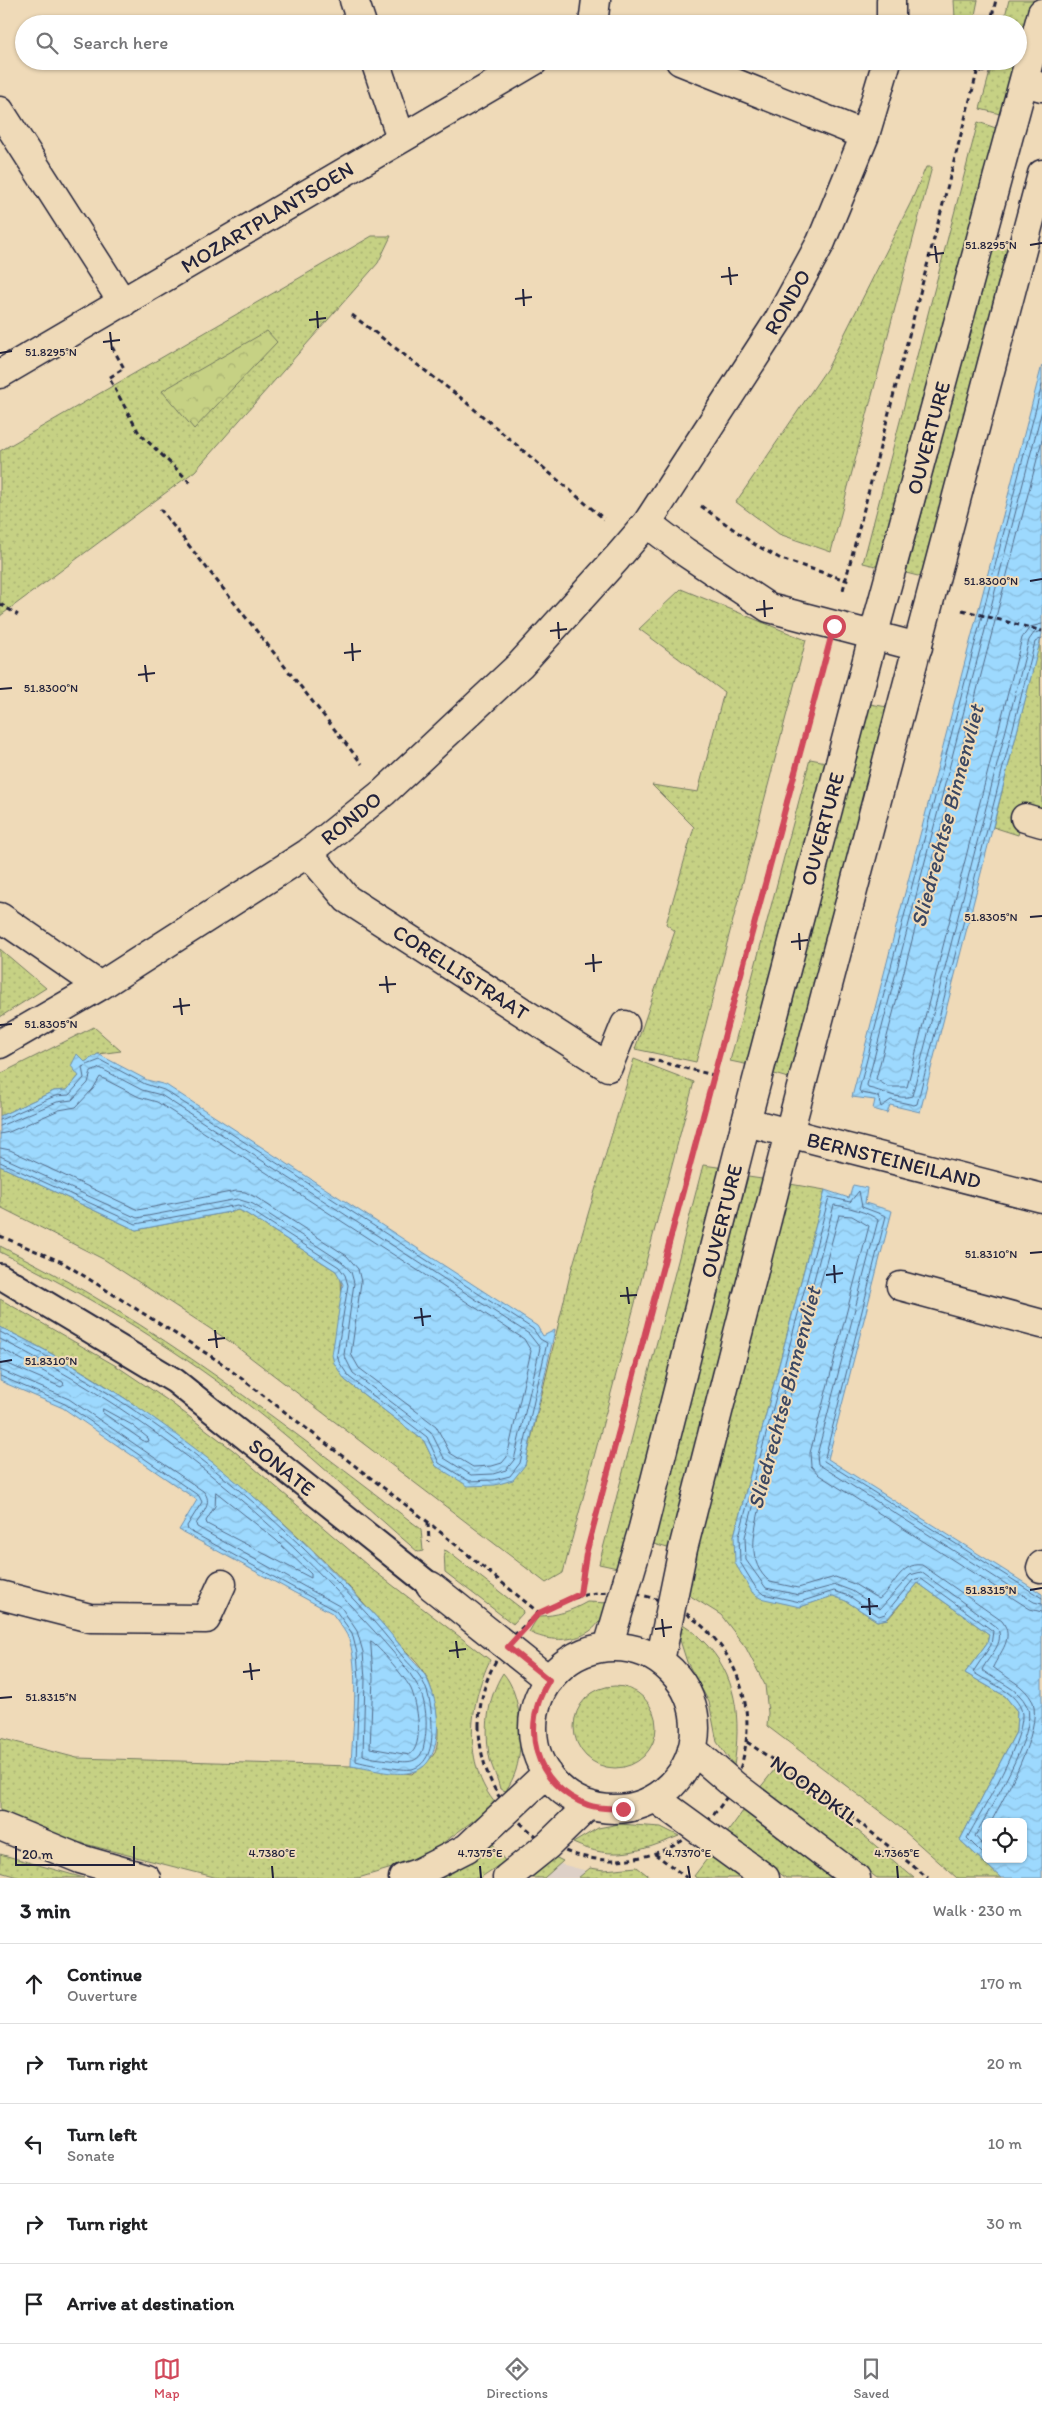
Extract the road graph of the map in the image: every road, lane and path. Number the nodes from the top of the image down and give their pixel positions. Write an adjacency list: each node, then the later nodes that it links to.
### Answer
1 (354, 0): 6 (street)
2 (596, 0): 7 (street)
3 (891, 0): 8 (street)
4 (996, 0): 9 (path)
5 (1042, 13): 15 (street, OUVERTURE)
6 (359, 15)
7 (594, 15)
8 (891, 15)
9 (992, 15)
10 (378, 70): 18 (street)
11 (518, 70): 18 (street, MOZARTPLANTSOEN)
12 (702, 70): 17 (street)
13 (884, 70): 17 (street, RONDO)
14 (978, 70): 15 (path); 28 (path, OUVERTURE)
15 (1033, 84): 29 (street, OUVERTURE)
16 (0, 110): 20 (street)
17 (865, 135): 25 (street, RONDO)
18 (401, 138): 20 (street, MOZARTPLANTSOEN)
19 (1042, 174): 30 (street, OUVERTURE)
20 (123, 303): 22 (street, MOZARTPLANTSOEN)
21 (352, 315): 27 (path)
22 (94, 319): 23 (street, MOZARTPLANTSOEN); 24 (path)
23 (0, 374)
24 (191, 483)
25 (672, 484): 27 (street, RONDO); 28 (path)
26 (160, 510): 37 (path)
27 (639, 532): 33 (street); 37 (street, RONDO)
28 (845, 580): 29 (path); 33 (path, OUVERTURE)
29 (888, 590): 35 (street, OUVERTURE)
30 (930, 601): 34 (path); 36 (street, OUVERTURE)
31 (0, 604): 32 (path)
32 (18, 615)
33 (834, 626): 35 (street); 43 (path, OUVERTURE)
34 (1042, 632)
35 (873, 637): 36 (street); 44 (street, OUVERTURE)
36 (918, 647): 45 (street, OUVERTURE)
37 (384, 792): 38 (street, RONDO)
38 (308, 853): 40 (street, RONDO); 41 (street, CORELLISTRAAT)
39 (0, 917): 40 (street)
40 (100, 986): 42 (street, RONDO)
41 (620, 1036): 43 (path)
42 (0, 1044)
43 (713, 1076): 54 (path, OUVERTURE)
44 (746, 1122): 45 (street, BERNSTEINEILAND); 53 (street, OUVERTURE)
45 (789, 1133): 46 (street, BERNSTEINEILAND); 56 (street, OUVERTURE)
46 (1042, 1198)
47 (0, 1236): 57 (path, SONATE)
48 (0, 1276): 52 (lane, SONATE)
49 (901, 1286): 50 (street)
50 (1042, 1324)
51 (222, 1584): 55 (street)
52 (431, 1586): 58 (street, SONATE)
53 (624, 1591): 54 (path); 56 (path); 59 (street, OUVERTURE)
54 (580, 1594): 57 (path)
55 (0, 1595)
56 (671, 1604): 60 (street, OUVERTURE); 62 (path)
57 (539, 1613): 58 (path)
58 (508, 1647): 61 (street, SONATE); 68 (path)
59 (608, 1647): 60 (street); 61 (street)
60 (660, 1661): 63 (street)
61 (549, 1680): 64 (street)
62 (747, 1742): 65 (path); 79 (path, NOORDKIL)
63 (692, 1750): 65 (street, NOORDKIL); 66 (street)
64 (547, 1774): 67 (street); 68 (street)
65 (734, 1785): 70 (path); 78 (street, NOORDKIL)
66 (655, 1798): 67 (street); 70 (street)
67 (590, 1805): 71 (street)
68 (507, 1811): 71 (path); 74 (street)
69 (0, 1826): 73 (street)
70 (700, 1829): 72 (path); 77 (street)
71 (548, 1845): 72 (path); 75 (street)
72 (656, 1854): 76 (path)
73 (146, 1878)
74 (403, 1878)
75 (507, 1878)
76 (687, 1878)
77 (765, 1878)
78 (856, 1878)
79 (928, 1878)

